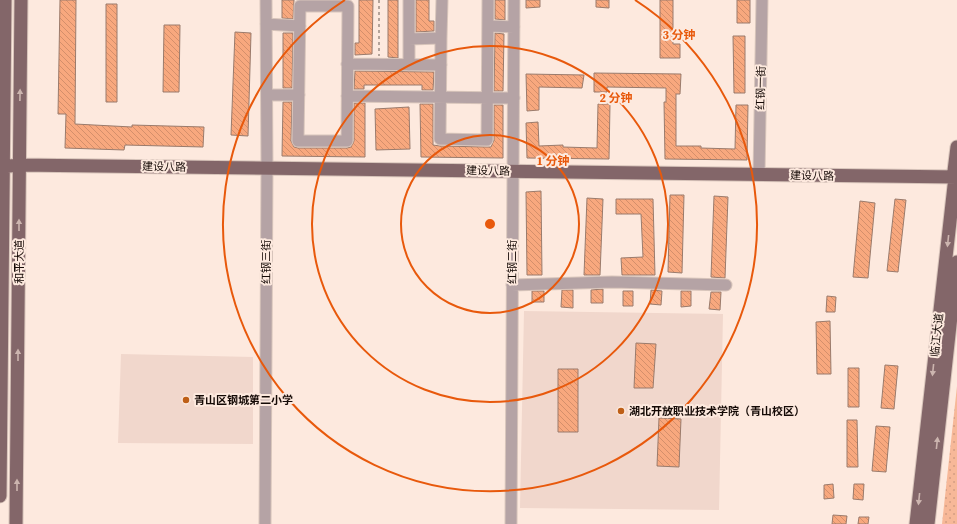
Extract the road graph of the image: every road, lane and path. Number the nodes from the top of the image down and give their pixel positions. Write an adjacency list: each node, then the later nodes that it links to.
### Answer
1 (5, 0): 29 (main road, 和平大道)
2 (21, 0): 28 (main road, 和平大道, one-way to 2)
3 (266, 0): 11 (street, 红钢三街)
4 (379, 0): 18 (path)
5 (409, 0): 16 (street)
6 (442, 0): 15 (street)
7 (488, 0): 13 (street)
8 (514, 0): 14 (street, 红钢二街)
9 (762, 0): 32 (street, 红钢一街)
10 (324, 3): 12 (street); 17 (street)
11 (266, 24): 12 (street); 21 (street, 红钢三街)
12 (300, 26): 22 (street)
13 (488, 26): 14 (street); 25 (street)
14 (514, 27): 26 (street, 红钢二街)
15 (441, 38): 16 (street); 20 (street)
16 (409, 39): 19 (street)
17 (348, 64): 18 (street); 23 (street)
18 (380, 64): 19 (street)
19 (408, 65): 20 (street)
20 (441, 65): 24 (street)
21 (267, 95): 22 (street); 30 (street, 红钢三街)
22 (299, 95): 23 (street)
23 (347, 96): 24 (street)
24 (440, 97): 25 (street); 25 (street)
25 (488, 98): 26 (street)
26 (514, 98): 31 (street, 红钢二街)
27 (957, 146): 33 (main road, 临江大道)
28 (20, 165): 29 (main road, 建设八路); 30 (main road, 建设八路); 38 (main road, 和平大道, one-way to 28)
29 (2, 167): 37 (main road, 和平大道)
30 (267, 168): 31 (main road, 建设八路); 39 (street, 红钢三街)
31 (513, 171): 32 (main road, 建设八路); 35 (street, 红钢二街)
32 (759, 175): 33 (main road, 建设八路)
33 (956, 177): 41 (main road, 临江大道, one-way to 41)
34 (957, 262): 42 (main road, 临江大道, one-way to 34)
35 (512, 285): 36 (street); 40 (street, 红钢二街)
36 (726, 285)
37 (0, 496)
38 (16, 524)
39 (265, 524)
40 (511, 524)
41 (916, 524)
42 (928, 524)

